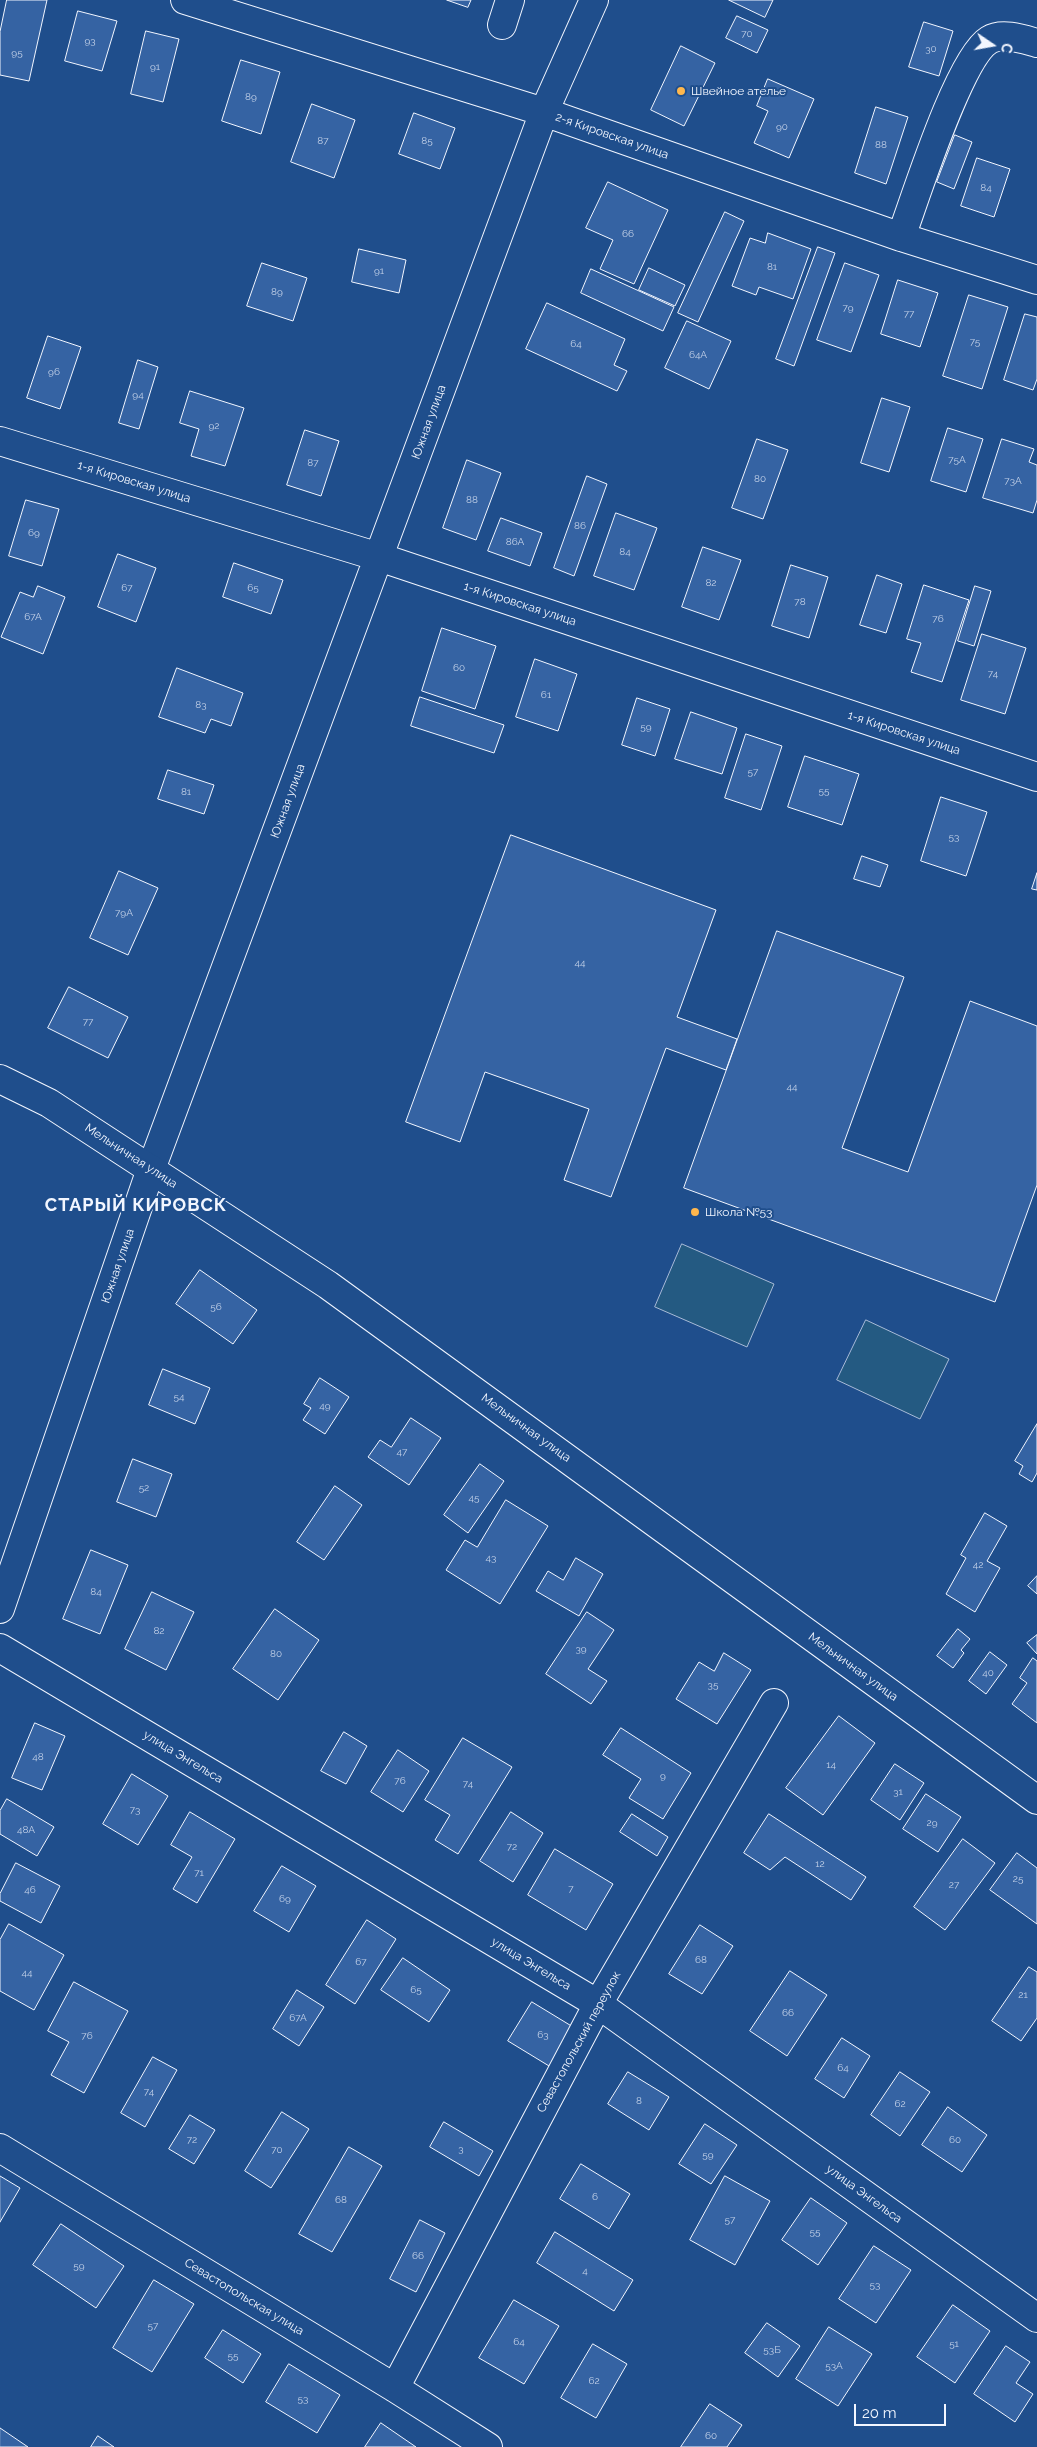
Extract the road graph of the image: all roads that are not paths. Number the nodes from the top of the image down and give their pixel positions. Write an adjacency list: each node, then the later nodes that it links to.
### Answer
1 (185, 0): 6 (street, 2-я Кировская улица)
2 (510, 0): 4 (street)
3 (594, 0): 6 (street, Южная улица)
4 (502, 26)
5 (1037, 43): 7 (street)
6 (544, 112): 7 (street, 2-я Кировская улица); 10 (street, Южная улица)
7 (901, 237): 8 (street, 2-я Кировская улица)
8 (1037, 280)
9 (0, 442): 10 (street, 1-я Кировская улица)
10 (379, 557): 11 (street, 1-я Кировская улица); 13 (street, Южная улица)
11 (1037, 777)
12 (0, 1079): 13 (street, Мельничная улица)
13 (152, 1168): 14 (street, Южная улица); 17 (street, Мельничная улица)
14 (0, 1609)
15 (0, 1648): 18 (street, улица Энгельса)
16 (774, 1702): 18 (street, Севастопольский переулок)
17 (1037, 1800)
18 (598, 2004): 20 (street, улица Энгельса); 21 (street, Севастопольский переулок)
19 (0, 2148): 21 (street, Севастопольская улица)
20 (1037, 2318)
21 (395, 2388): 22 (street, Севастопольская улица)
22 (488, 2447)

